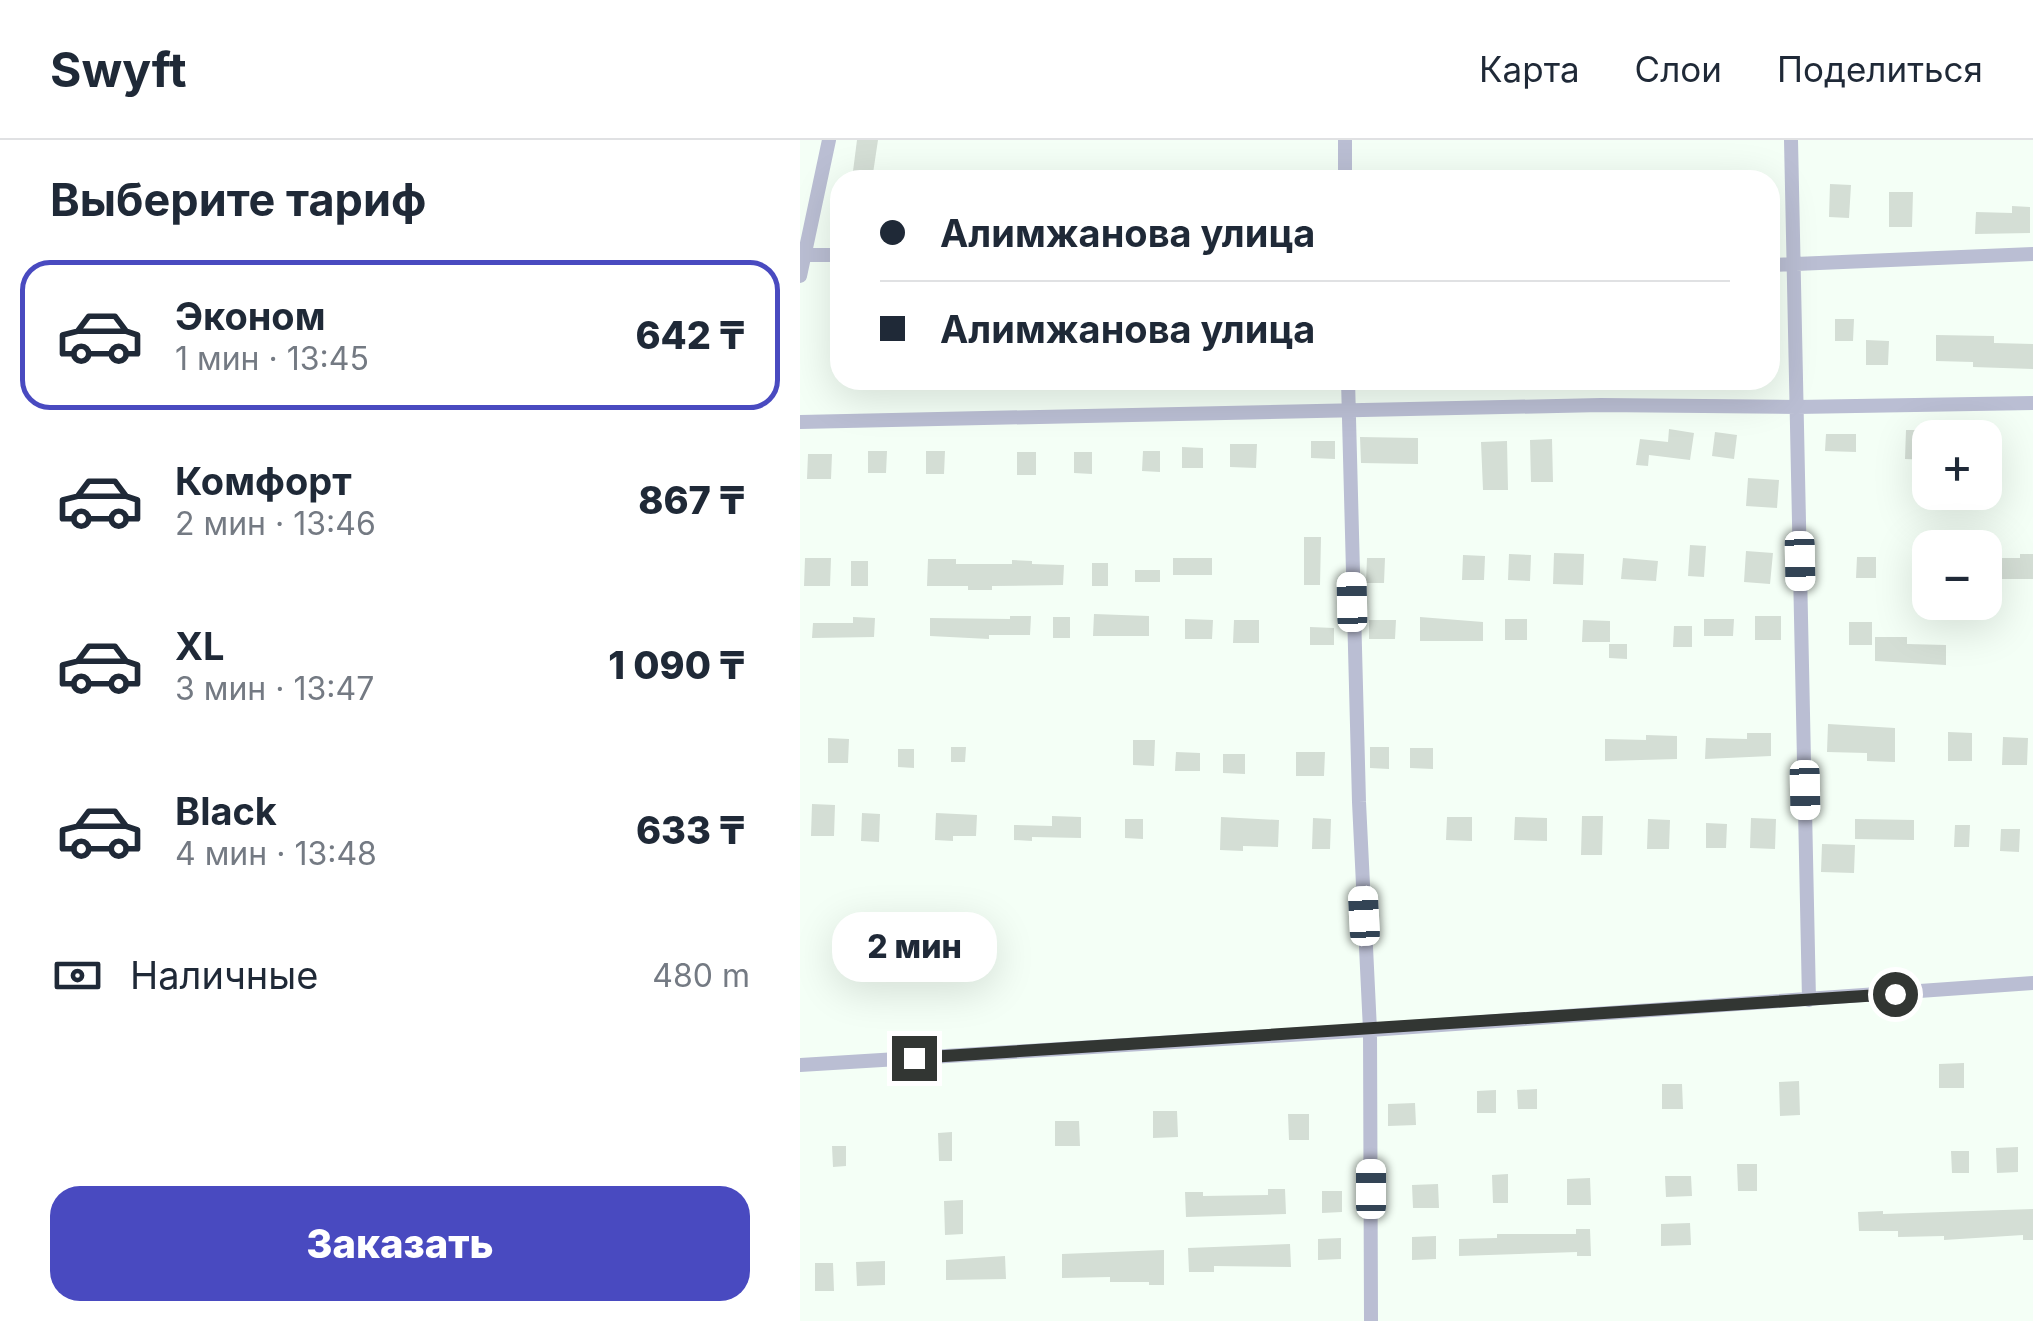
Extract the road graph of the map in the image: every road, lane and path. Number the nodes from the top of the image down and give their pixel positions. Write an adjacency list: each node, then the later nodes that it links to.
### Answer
1 (829, 140): 6 (street)
2 (1345, 140): 4 (street)
3 (1791, 140): 10 (street)
4 (1346, 170)
5 (800, 196): 6 (street)
6 (817, 199): 8 (street)
7 (2033, 254): 10 (street)
8 (805, 255): 9 (street); 12 (street)
9 (830, 256)
10 (1794, 264): 11 (street); 15 (street)
11 (1780, 265)
12 (800, 276)
13 (1348, 390): 16 (street)
14 (2033, 403): 15 (street)
15 (1796, 407): 16 (street); 19 (street)
16 (1348, 410): 17 (street); 20 (street)
17 (800, 422)
18 (2033, 983): 19 (street)
19 (1809, 1000): 20 (street)
20 (1370, 1030): 21 (street); 22 (street)
21 (800, 1065)
22 (1371, 1321)

